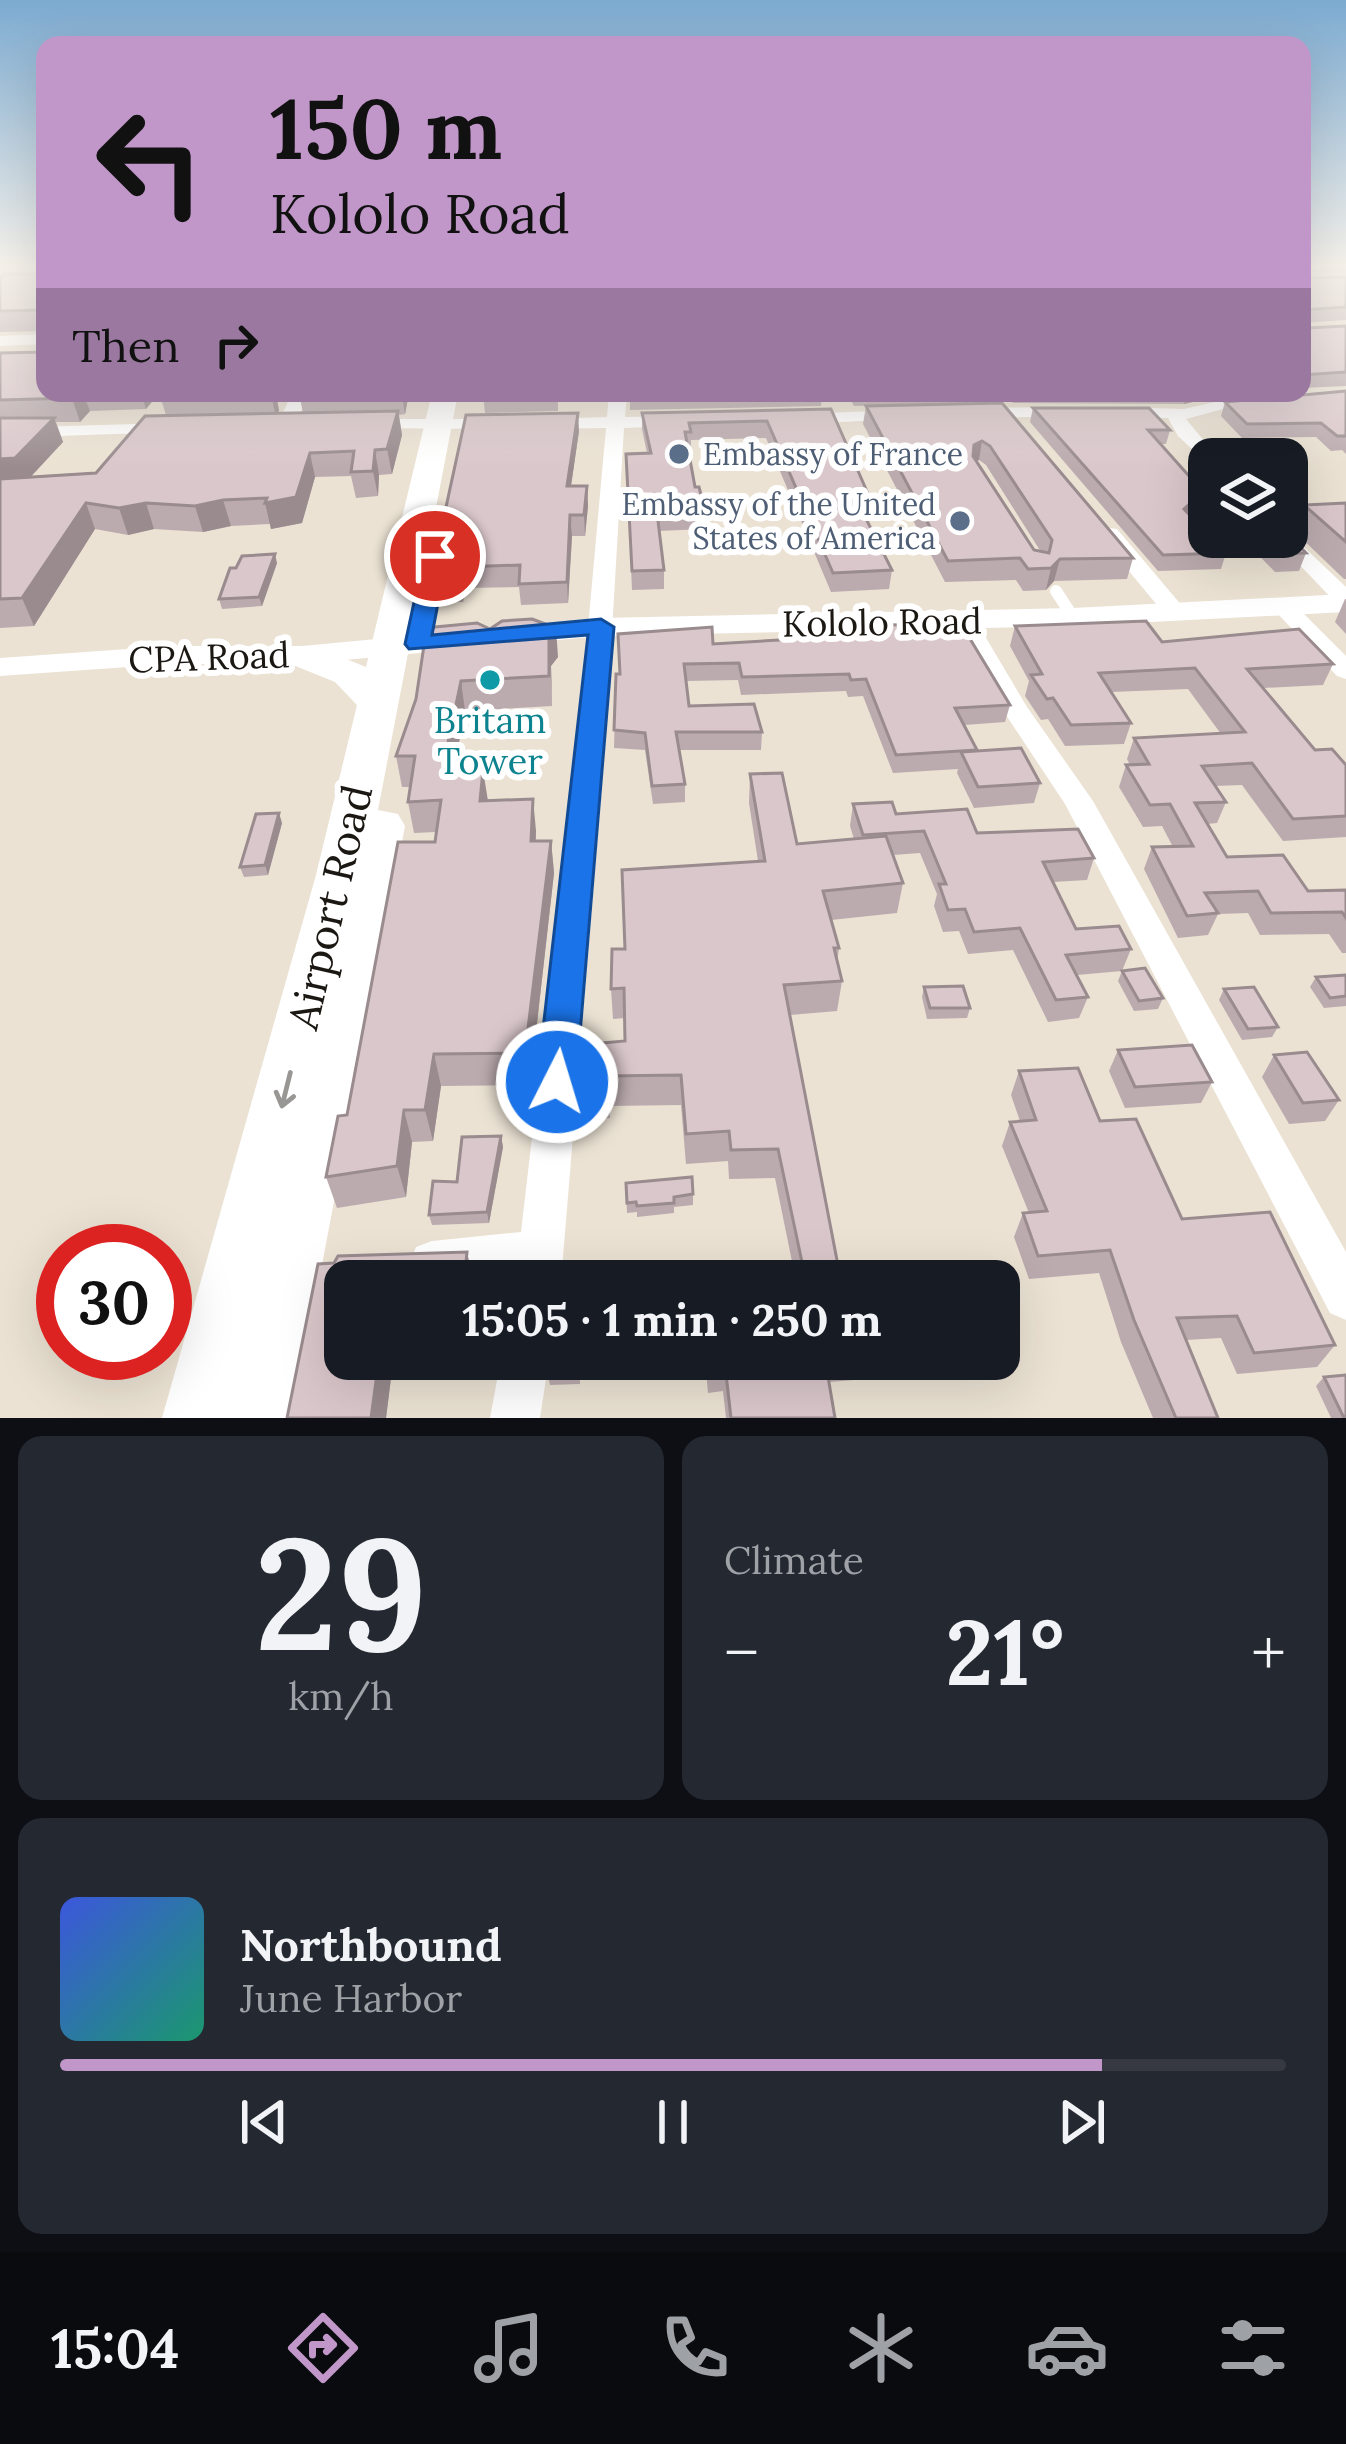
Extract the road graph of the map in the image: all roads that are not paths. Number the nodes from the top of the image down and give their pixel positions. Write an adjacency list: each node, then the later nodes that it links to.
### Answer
1 (36, 339): 2 (street)
2 (0, 340)
3 (300, 402): 15 (street)
4 (997, 402): 8 (street)
5 (1220, 402): 10 (street)
6 (452, 408): 7 (street); 14 (street); 29 (main road, Airport Road)
7 (616, 408): 13 (street); 28 (street)
8 (1004, 412): 9 (street); 10 (street); 17 (street)
9 (956, 413)
10 (1179, 413): 19 (street)
11 (909, 415): 12 (street)
12 (770, 419)
13 (703, 421)
14 (348, 424)
15 (263, 426)
16 (194, 427): 18 (street)
17 (1019, 430)
18 (0, 433)
19 (1190, 438)
20 (1097, 521): 25 (street)
21 (1304, 558): 23 (street)
22 (1056, 591): 26 (lane)
23 (1346, 601): 24 (street, Kololo Road)
24 (1283, 606): 25 (street, Kololo Road); 32 (street)
25 (1175, 612): 26 (street, Kololo Road)
26 (1073, 617): 27 (street, Kololo Road)
27 (964, 621): 28 (street, Kololo Road); 35 (street)
28 (601, 627): 29 (street, Kololo Road); 34 (street)
29 (404, 645): 30 (street, CPA Road); 33 (main road, Airport Road); 38 (main road, Airport Road)
30 (302, 655): 31 (street, CPA Road); 33 (main road)
31 (0, 667)
32 (1346, 671)
33 (377, 702): 37 (main road, Airport Road, one-way to 37)
34 (542, 1260)
35 (1346, 1297)
36 (521, 1380): 39 (street)
37 (200, 1418)
38 (255, 1418)
39 (514, 1418)

